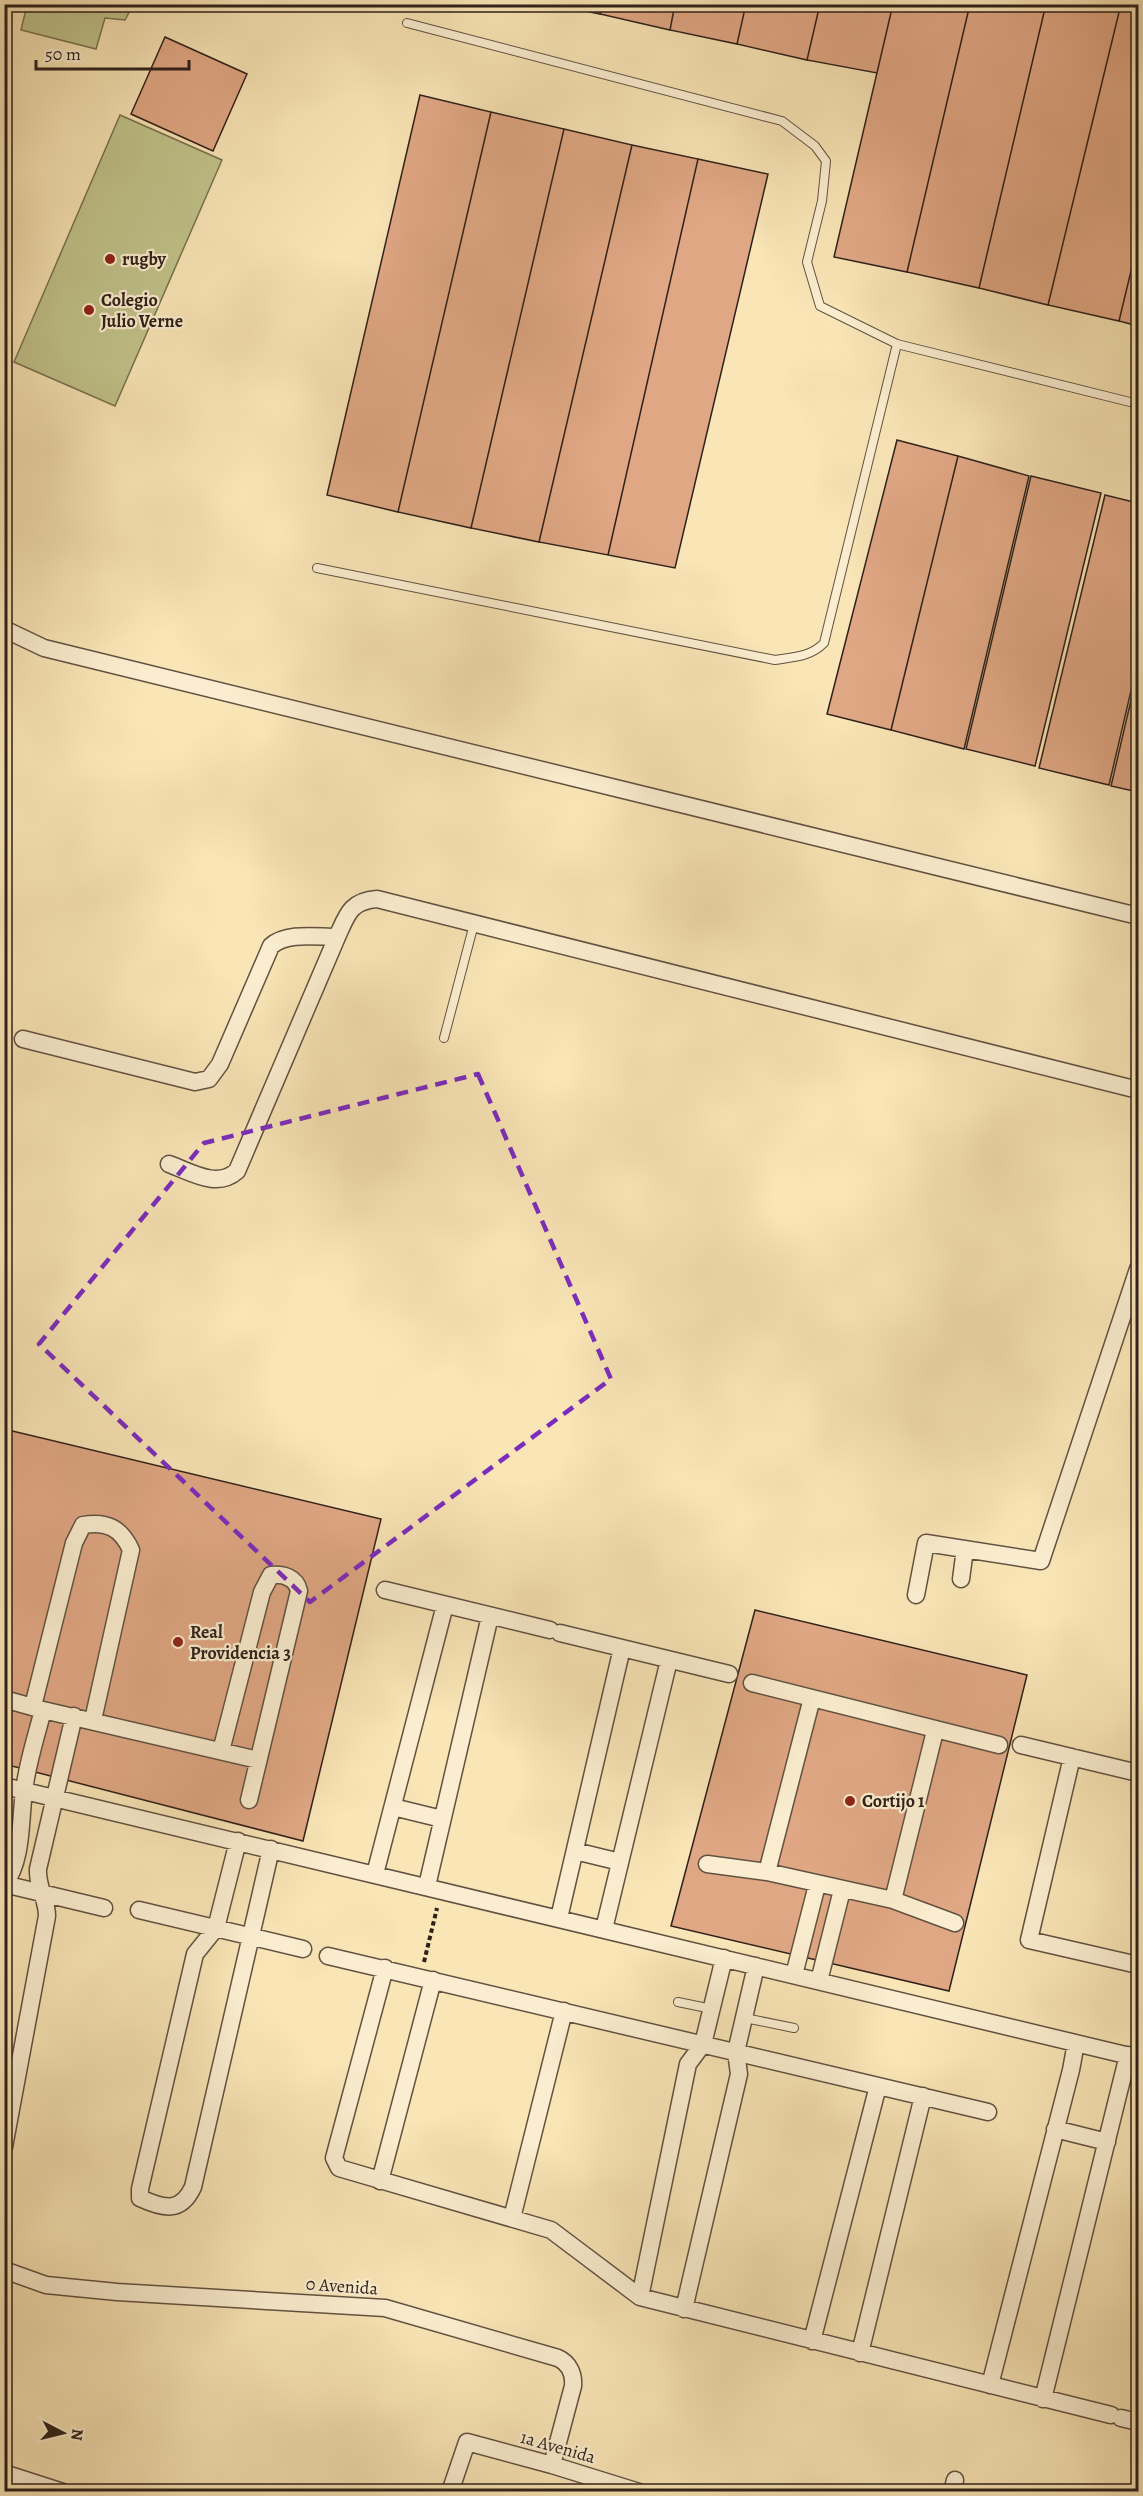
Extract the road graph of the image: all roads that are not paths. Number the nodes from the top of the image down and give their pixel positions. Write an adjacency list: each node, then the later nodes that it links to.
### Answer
1 (407, 23): 2 (lane)
2 (897, 344): 3 (lane); 4 (lane)
3 (1138, 404)
4 (317, 568)
5 (4, 629): 6 (street)
6 (1138, 916)
7 (474, 924): 8 (street); 9 (lane); 11 (street)
8 (337, 937): 10 (street); 12 (street)
9 (444, 1038)
10 (23, 1039)
11 (1138, 1090)
12 (169, 1164)
13 (1138, 1269): 14 (street)
14 (965, 1549): 15 (street); 17 (street)
15 (961, 1579)
16 (385, 1590): 18 (street)
17 (916, 1596)
18 (446, 1605): 19 (street); 40 (street)
19 (490, 1616): 20 (street); 41 (street)
20 (622, 1648): 21 (street); 44 (street)
21 (669, 1660): 22 (street); 45 (street)
22 (729, 1674)
23 (752, 1683): 24 (street)
24 (812, 1698): 29 (street); 47 (street)
25 (4, 1699): 26 (street)
26 (38, 1708): 27 (street); 28 (street); 37 (street)
27 (74, 1716): 28 (street); 38 (street)
28 (93, 1720): 32 (street)
29 (934, 1731): 30 (street); 54 (street)
30 (999, 1745)
31 (1021, 1745): 33 (street)
32 (221, 1751): 34 (street); 34 (street)
33 (1072, 1757): 35 (street); 65 (street)
34 (258, 1760): 39 (street)
35 (1138, 1773)
36 (4, 1786): 37 (street)
37 (24, 1790): 38 (street); 49 (street)
38 (55, 1796): 42 (street); 53 (street)
39 (249, 1800)
40 (393, 1807): 41 (street); 48 (street)
41 (442, 1819): 51 (street)
42 (238, 1841): 43 (street); 59 (street)
43 (271, 1849): 48 (street); 61 (street)
44 (575, 1851): 45 (street); 57 (street)
45 (620, 1862): 60 (street)
46 (707, 1864): 47 (street)
47 (767, 1872): 50 (street)
48 (375, 1874): 51 (street)
49 (5, 1885): 53 (street)
50 (817, 1885): 52 (street); 68 (street)
51 (434, 1888): 57 (street)
52 (842, 1890): 54 (street); 70 (street)
53 (41, 1894): 55 (street); 85 (street)
54 (893, 1900): 58 (street)
55 (104, 1908)
56 (139, 1910): 59 (street)
57 (559, 1918): 60 (street)
58 (956, 1923)
59 (216, 1928): 61 (street); 61 (street)
60 (604, 1929): 64 (street)
61 (250, 1936): 62 (street)
62 (303, 1949)
63 (328, 1956): 67 (street)
64 (724, 1958): 66 (street); 72 (street)
65 (1138, 1965)
66 (756, 1966): 68 (street); 74 (street)
67 (385, 1968): 69 (street); 86 (street)
68 (794, 1975): 70 (street)
69 (427, 1978): 73 (street); 86 (street)
70 (819, 1981): 76 (street)
71 (678, 2002): 72 (lane)
72 (713, 2009): 77 (street)
73 (564, 2011): 77 (street); 87 (street)
74 (744, 2018): 75 (lane); 78 (street)
75 (794, 2028)
76 (1076, 2043): 79 (street); 83 (street)
77 (703, 2044): 78 (street); 89 (street)
78 (735, 2052): 80 (street); 90 (street)
79 (1133, 2056): 84 (street)
80 (878, 2086): 81 (street); 91 (street)
81 (923, 2096): 82 (street); 92 (street)
82 (988, 2112)
83 (1054, 2129): 84 (street); 93 (street)
84 (1107, 2142): 94 (street)
85 (4, 2147)
86 (380, 2181): 87 (street)
87 (512, 2218): 89 (street)
88 (4, 2270): 96 (street, 0 Avenida)
89 (640, 2297): 90 (street)
90 (684, 2309): 91 (street)
91 (812, 2341): 92 (street)
92 (860, 2353): 93 (street)
93 (990, 2385): 94 (street)
94 (1043, 2398): 95 (street)
95 (1138, 2422)
96 (552, 2465): 99 (street, 1a Avenida); 100 (street, 1a Avenida)
97 (4, 2473): 98 (street)
98 (63, 2492)
99 (450, 2492)
100 (639, 2492)

